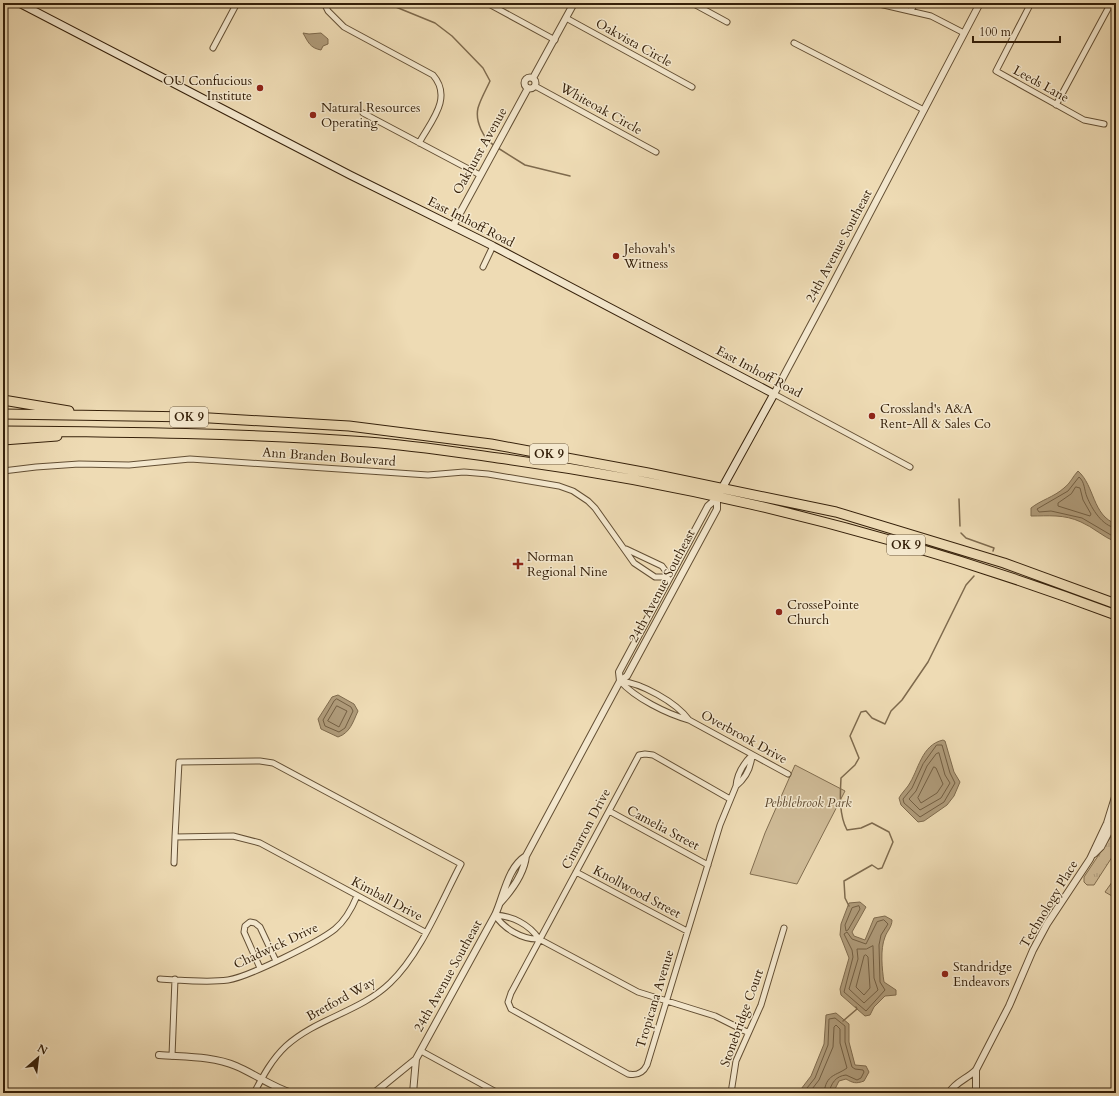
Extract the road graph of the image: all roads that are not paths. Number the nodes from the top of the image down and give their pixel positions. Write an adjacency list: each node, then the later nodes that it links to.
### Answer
1 (19, 3): 30 (main road, East Imhoff Road)
2 (237, 3): 18 (street)
3 (324, 3): 27 (street)
4 (487, 3): 16 (street)
5 (574, 3): 13 (street)
6 (692, 3): 14 (street)
7 (875, 3): 12 (street)
8 (915, 3): 12 (street)
9 (980, 3): 15 (street, 24th Avenue Southeast)
10 (1031, 3): 23 (street, Leeds Lane)
11 (1111, 3): 23 (street)
12 (911, 10): 15 (street)
13 (566, 18): 16 (street); 21 (street, Oakvista Circle)
14 (727, 22)
15 (964, 33): 24 (street, 24th Avenue Southeast)
16 (555, 40): 19 (street)
17 (794, 43): 24 (street)
18 (213, 48)
19 (533, 78): 20 (street); 22 (street)
20 (535, 86): 22 (street); 28 (street, Whiteoak Circle)
21 (692, 87)
22 (528, 88): 29 (street, Oakhurst Avenue)
23 (1056, 105): 26 (street, Leeds Lane)
24 (924, 110): 33 (street, 24th Avenue Southeast)
25 (363, 113): 27 (street)
26 (1104, 124)
27 (419, 142): 29 (street)
28 (656, 152)
29 (480, 175): 30 (street, Oakhurst Avenue)
30 (453, 226): 31 (main road, East Imhoff Road)
31 (493, 246): 32 (street); 33 (main road, East Imhoff Road)
32 (483, 267)
33 (774, 394): 40 (street, East Imhoff Road); 42 (main road, 24th Avenue Southeast)
34 (3, 400): 36 (highway)
35 (3, 414): 36 (highway, OK 9)
36 (94, 415): 42 (highway, OK 9)
37 (3, 431): 38 (highway, OK 9)
38 (96, 432): 39 (highway); 43 (highway, OK 9)
39 (3, 440)
40 (910, 467)
41 (3, 471): 44 (street, Ann Branden Boulevard)
42 (722, 488): 43 (main road, 24th Avenue Southeast); 46 (highway, OK 9)
43 (717, 497): 45 (street, 24th Avenue Southeast); 47 (highway, OK 9); 48 (street, 24th Avenue Southeast)
44 (625, 549): 45 (street, Ann Branden Boulevard); 45 (street, Ann Branden Boulevard)
45 (670, 577): 48 (street, 24th Avenue Southeast)
46 (1116, 604)
47 (1116, 615)
48 (620, 681): 49 (street, Overbrook Drive); 49 (street, Overbrook Drive); 62 (street, 24th Avenue Southeast)
49 (690, 720): 50 (street, Overbrook Drive)
50 (752, 755): 51 (street, Overbrook Drive); 53 (street, Tropicana Avenue)
51 (788, 774)
52 (1116, 794): 57 (street, Technology Place)
53 (730, 799): 54 (street, Cimarron Drive); 59 (street, Tropicana Avenue)
54 (608, 812): 59 (street, Camelia Street); 60 (street, Cimarron Drive)
55 (1116, 818): 57 (street, Technology Place)
56 (175, 837): 58 (street); 61 (street, Kimball Drive); 65 (street, Bretford Way)
57 (1090, 858): 78 (street, Technology Place)
58 (174, 863)
59 (708, 864): 64 (street, Tropicana Avenue)
60 (576, 872): 64 (street, Knollwood Street); 66 (street, Cimarron Drive)
61 (357, 896): 65 (street, Kimball Drive); 67 (street, Chadwick Drive)
62 (495, 915): 66 (street); 66 (street); 74 (street, 24th Avenue Southeast)
63 (784, 928): 73 (street, Stonebridge Court)
64 (687, 931): 71 (street, Tropicana Avenue)
65 (425, 932): 79 (street, Bretford Way)
66 (539, 938): 71 (street); 72 (street, Cimarron Drive)
67 (276, 960): 68 (street, Chadwick Drive); 68 (street)
68 (260, 968): 70 (street, Chadwick Drive)
69 (160, 979): 70 (street, Chadwick Drive)
70 (175, 979): 76 (street)
71 (666, 1001): 72 (street, Tropicana Avenue); 73 (street)
72 (509, 1006)
73 (747, 1032): 86 (street, Stonebridge Court)
74 (421, 1051): 77 (street, 24th Avenue Southeast); 85 (street)
75 (159, 1055): 76 (street)
76 (172, 1056): 79 (street)
77 (416, 1059): 83 (street, 24th Avenue Southeast); 84 (street, 24th Avenue Southeast)
78 (976, 1070): 87 (street, Technology Place); 88 (street, Technology Place)
79 (261, 1079): 80 (street); 81 (street, Bretford Way)
80 (283, 1091): 82 (street)
81 (254, 1093)
82 (292, 1093)
83 (374, 1093)
84 (413, 1093)
85 (498, 1093)
86 (731, 1093)
87 (949, 1093)
88 (976, 1093)

